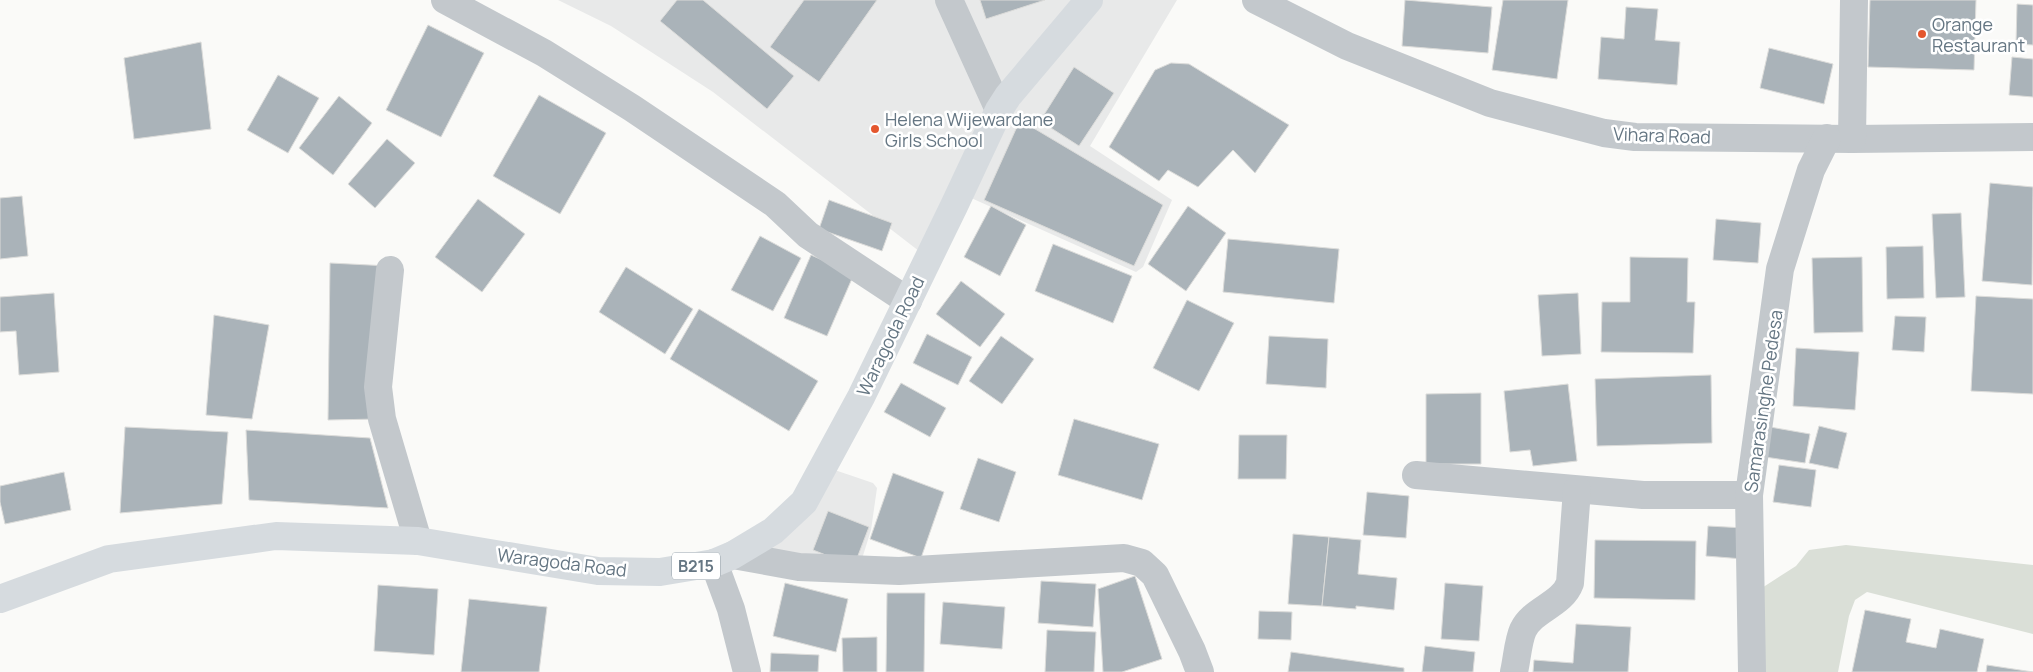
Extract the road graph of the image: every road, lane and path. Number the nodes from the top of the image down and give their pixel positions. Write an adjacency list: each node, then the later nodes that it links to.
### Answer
1 (445, 0): 10 (street)
2 (949, 0): 6 (street)
3 (1089, 0): 6 (main road, Waragoda Road / B215)
4 (1256, 0): 8 (street, Vihara Road)
5 (1854, 0): 8 (street)
6 (999, 110): 10 (main road, Waragoda Road / B215)
7 (2033, 137): 8 (street, Vihara Road)
8 (1839, 138): 13 (street, Samarasinghe Pedesa)
9 (390, 270): 14 (street)
10 (908, 301): 15 (main road, Waragoda Road / B215)
11 (1416, 475): 12 (street)
12 (1577, 490): 13 (street); 19 (street)
13 (1749, 495): 20 (street, Samarasinghe Pedesa)
14 (418, 541): 15 (main road, Waragoda Road / B215); 16 (main road, Waragoda Road / B215)
15 (723, 559): 17 (street); 18 (street)
16 (0, 598)
17 (747, 672)
18 (1200, 672)
19 (1514, 672)
20 (1752, 672)

